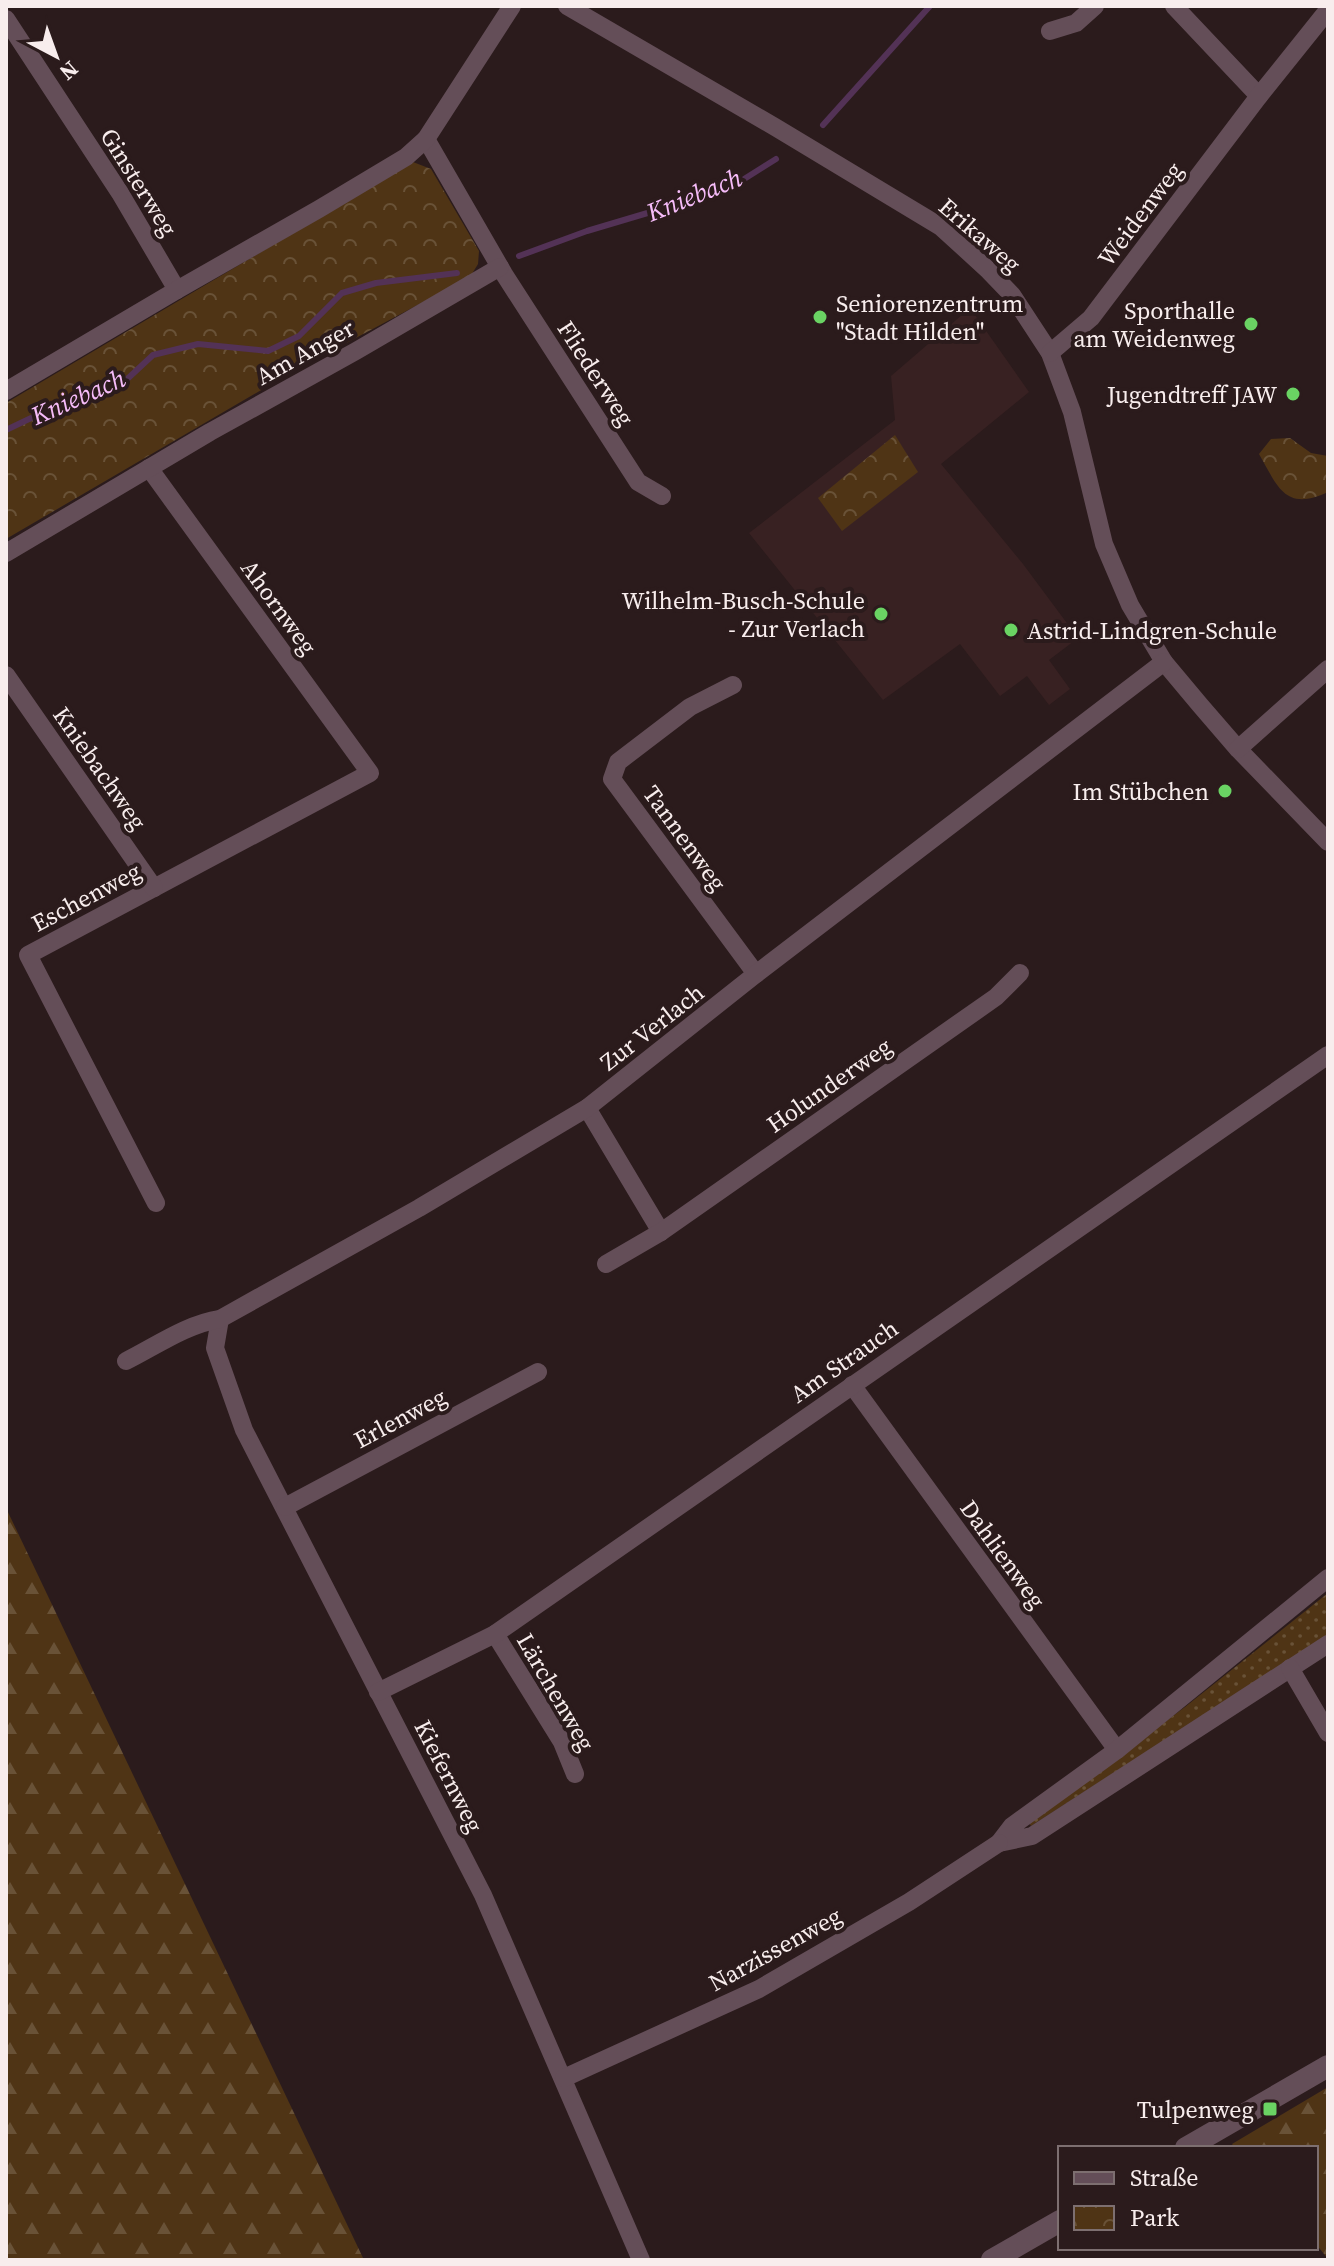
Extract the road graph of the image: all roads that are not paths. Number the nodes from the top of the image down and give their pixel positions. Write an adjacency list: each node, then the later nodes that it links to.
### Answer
1 (512, 6): 9 (street)
2 (567, 6): 12 (street, Erikaweg)
3 (1095, 6): 7 (street)
4 (1174, 6): 8 (street)
5 (1328, 10): 8 (street, Weidenweg)
6 (6, 19): 11 (street, Ginsterweg)
7 (1050, 31)
8 (1259, 96): 12 (street, Weidenweg)
9 (426, 139): 10 (street); 11 (street)
10 (500, 267): 14 (street, Am Anger); 15 (street, Fliederweg)
11 (177, 290): 13 (street)
12 (1050, 353): 17 (street, Erikaweg)
13 (6, 391)
14 (149, 468): 16 (street, Am Anger); 22 (street, Ahornweg)
15 (662, 496)
16 (6, 553)
17 (1164, 662): 21 (street, Erikaweg); 26 (street, Zur Verlach)
18 (1328, 669): 21 (street)
19 (6, 675): 24 (street, Kniebachweg)
20 (733, 685): 26 (street, Tannenweg)
21 (1238, 749): 23 (street, Erikaweg)
22 (370, 773): 24 (street, Eschenweg)
23 (1328, 842)
24 (154, 888): 29 (street, Eschenweg)
25 (1020, 973): 30 (street, Holunderweg)
26 (756, 974): 28 (street, Zur Verlach)
27 (1328, 1055): 35 (street, Am Strauch)
28 (587, 1108): 30 (street); 32 (street, Zur Verlach)
29 (156, 1203)
30 (661, 1232): 31 (street, Holunderweg)
31 (606, 1264)
32 (220, 1319): 33 (street, Zur Verlach); 36 (street, Kiefernweg)
33 (126, 1361)
34 (538, 1372): 36 (street, Erlenweg)
35 (852, 1385): 38 (street, Am Strauch); 43 (street, Dahlienweg)
36 (285, 1507): 41 (street, Kiefernweg)
37 (1328, 1578): 43 (street, Narzissenweg)
38 (495, 1634): 41 (street, Am Strauch); 44 (street, Lärchenweg)
39 (1328, 1644): 40 (street, Narzissenweg)
40 (1290, 1668): 42 (street); 45 (street, Narzissenweg)
41 (378, 1692): 47 (street, Kiefernweg)
42 (1328, 1733)
43 (1117, 1750): 45 (street, Narzissenweg)
44 (575, 1774)
45 (999, 1843): 47 (street, Narzissenweg)
46 (1328, 2066): 48 (street)
47 (564, 2078): 50 (street, Kiefernweg)
48 (1189, 2146)
49 (1058, 2222): 51 (street)
50 (641, 2260)
51 (992, 2260)

